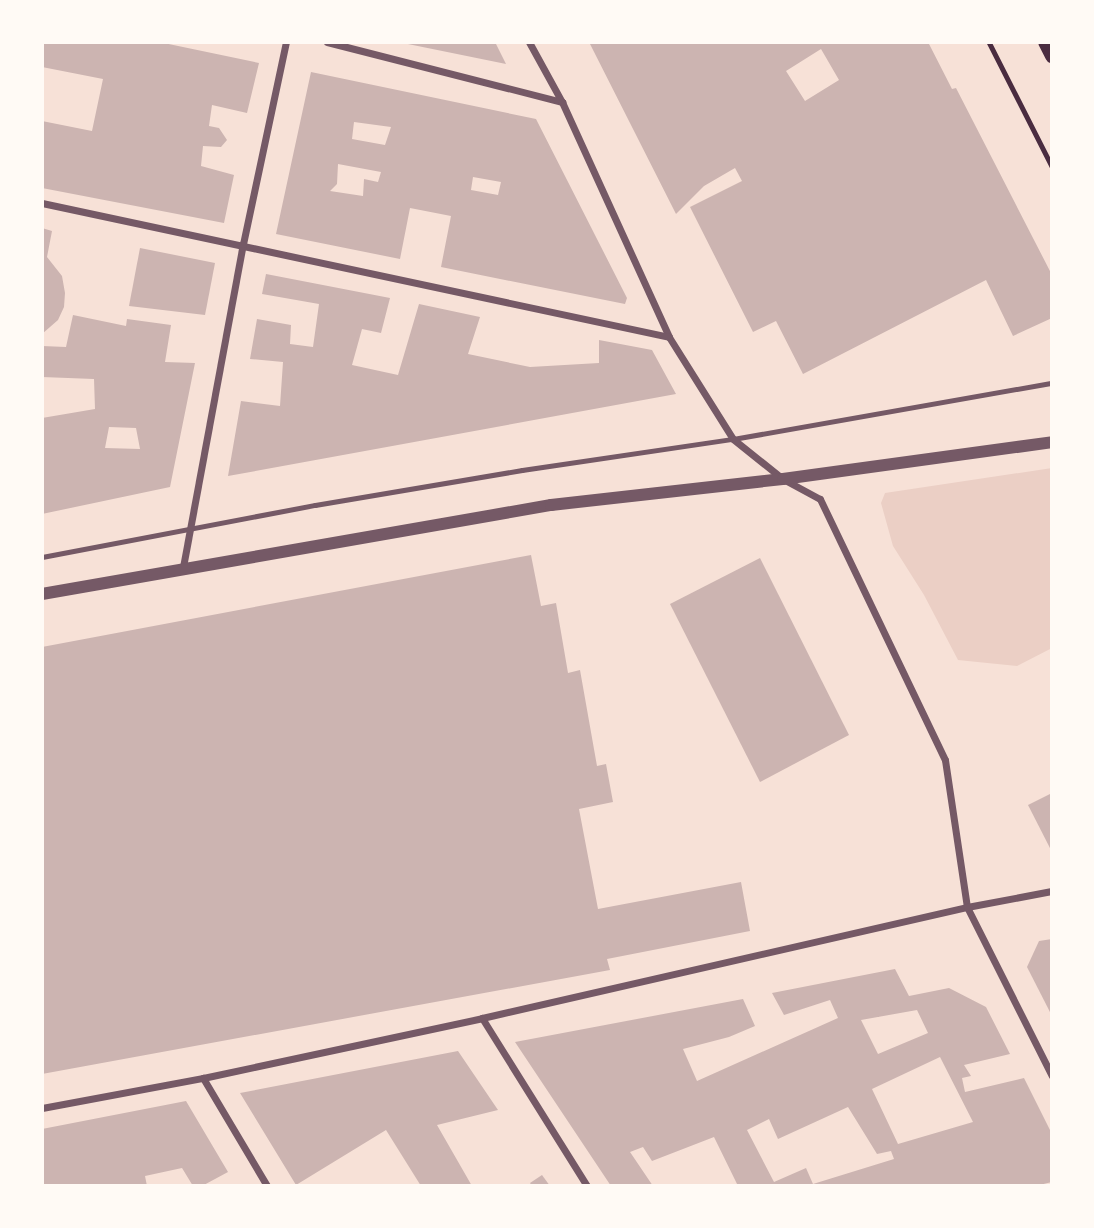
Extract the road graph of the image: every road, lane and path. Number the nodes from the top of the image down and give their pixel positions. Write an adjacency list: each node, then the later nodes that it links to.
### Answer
1 (286, 42): 10 (street)
2 (327, 42): 7 (street)
3 (529, 42): 7 (street)
4 (989, 42): 8 (path)
5 (1045, 42): 6 (main road)
6 (1052, 56)
7 (562, 102): 11 (street)
8 (1052, 166)
9 (42, 203): 10 (street)
10 (243, 244): 11 (street); 16 (street)
11 (669, 337): 13 (street)
12 (1052, 383): 13 (lane)
13 (733, 439): 15 (street); 16 (lane)
14 (1052, 443): 15 (street)
15 (783, 479): 18 (street); 21 (street)
16 (190, 529): 17 (lane); 18 (street)
17 (42, 557)
18 (183, 567): 19 (street)
19 (42, 594)
20 (1052, 891): 21 (street)
21 (967, 907): 22 (street); 23 (street)
22 (482, 1018): 24 (street); 27 (street)
23 (1052, 1076)
24 (203, 1078): 25 (street); 26 (street)
25 (42, 1108)
26 (267, 1186)
27 (587, 1186)

